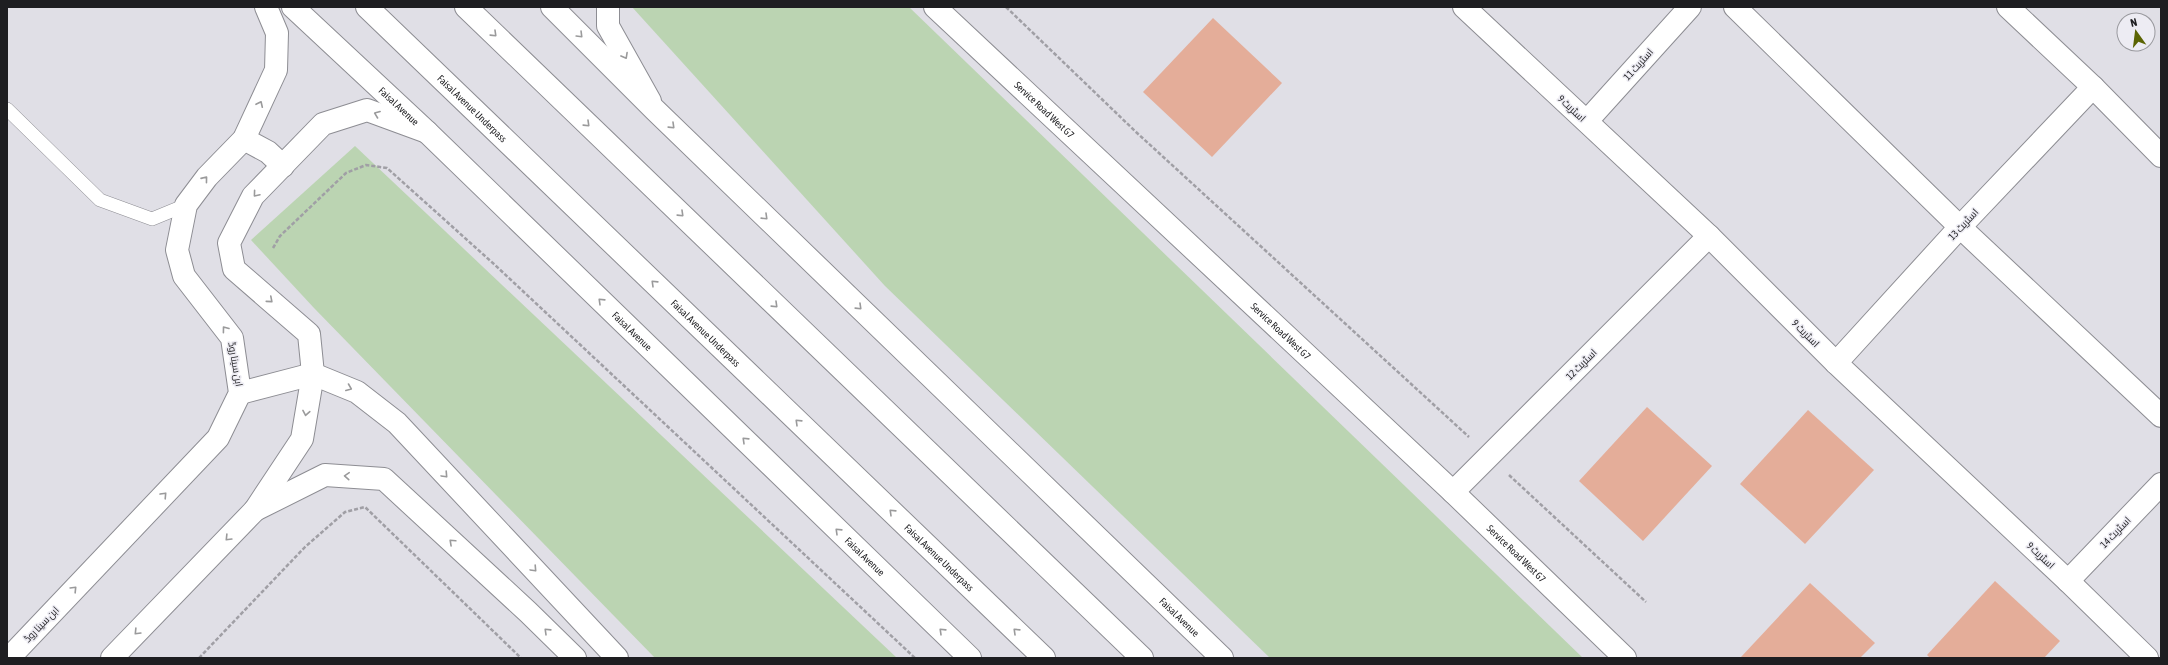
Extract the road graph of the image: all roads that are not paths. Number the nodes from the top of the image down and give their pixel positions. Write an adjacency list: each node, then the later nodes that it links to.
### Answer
1 (266, 7): 17 (main road, ابن سینا روڈ, one-way to 1)
2 (293, 7): 16 (main road, Faisal Avenue)
3 (367, 7): 36 (main road, Faisal Avenue Underpass, one-way to 3)
4 (466, 7): 37 (main road, one-way to 37)
5 (552, 7): 14 (main road, Faisal Avenue, one-way to 14)
6 (608, 7): 14 (main road, one-way to 14)
7 (935, 7): 28 (main road, Service Road West G7)
8 (1464, 7): 15 (main road, اسٹریٹ 9)
9 (1690, 7): 15 (main road, اسٹریٹ 11)
10 (1735, 7): 21 (main road)
11 (2008, 7): 12 (main road)
12 (2093, 87): 18 (main road); 21 (main road, اسٹریٹ 13)
13 (7, 109): 20 (lane)
14 (655, 110): 38 (main road, Faisal Avenue, one-way to 38)
15 (1587, 122): 22 (main road, اسٹریٹ 9)
16 (427, 132): 19 (main road, one-way to 19); 35 (main road, Faisal Avenue, one-way to 16)
17 (244, 140): 19 (main road); 20 (main road, ابن سینا روڈ, one-way to 17)
18 (2161, 156)
19 (282, 166): 24 (main road, one-way to 24)
20 (186, 204): 25 (main road, ابن سینا روڈ, one-way to 20)
21 (1960, 227): 23 (main road, اسٹریٹ 13); 26 (main road)
22 (1709, 236): 23 (main road, اسٹریٹ 9); 28 (main road, اسٹریٹ 12)
23 (1836, 363): 30 (main road, اسٹریٹ 9)
24 (313, 374): 25 (main road); 29 (main road, one-way to 29); 34 (main road, one-way to 34)
25 (240, 393): 31 (main road, ابن سینا روڈ, one-way to 25)
26 (2161, 416)
27 (2161, 484): 30 (main road, اسٹریٹ 14)
28 (1453, 492): 39 (main road, Service Road West G7)
29 (255, 510): 32 (main road, one-way to 32); 33 (main road, one-way to 29)
30 (2068, 581): 40 (main road, اسٹریٹ 9)
31 (9, 658)
32 (112, 658)
33 (575, 658)
34 (617, 658)
35 (970, 658)
36 (1044, 658)
37 (1142, 658)
38 (1222, 658)
39 (1625, 658)
40 (2147, 658)

